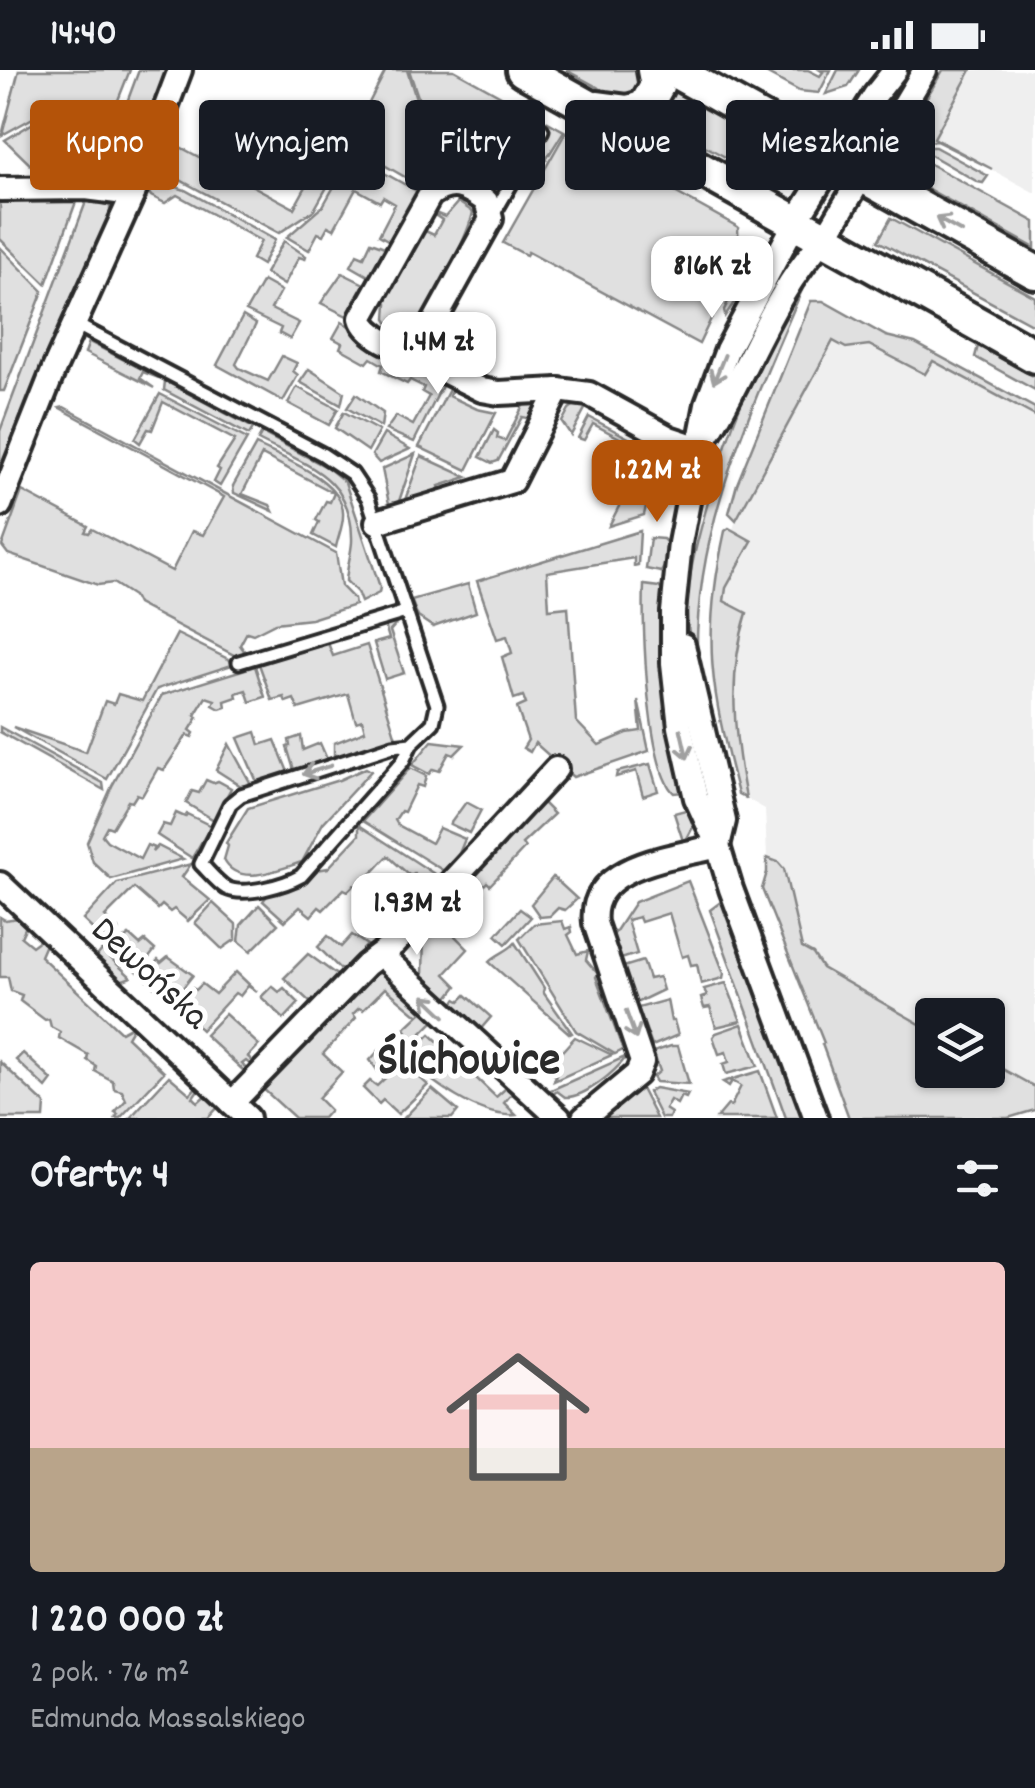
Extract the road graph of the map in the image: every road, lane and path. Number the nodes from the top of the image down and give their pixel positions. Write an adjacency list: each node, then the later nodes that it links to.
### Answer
1 (180, 70): 18 (street)
2 (523, 70): 7 (main road)
3 (654, 70): 8 (main road)
4 (672, 70): 11 (main road)
5 (895, 70): 9 (street)
6 (925, 70): 10 (street)
7 (577, 100)
8 (650, 100)
9 (872, 100)
10 (908, 100)
11 (726, 101)
12 (706, 171): 20 (main road)
13 (0, 189): 18 (street)
14 (508, 190): 19 (lane)
15 (815, 190): 20 (street)
16 (855, 190): 21 (street)
17 (885, 190): 22 (main road, one-way to 17)
18 (133, 194): 23 (street)
19 (491, 219): 24 (street); 24 (street)
20 (796, 220): 21 (main road); 27 (street, one-way to 27)
21 (825, 238): 25 (main road); 27 (street)
22 (1035, 272)
23 (74, 324): 28 (street); 29 (lane)
24 (418, 350): 26 (street)
25 (1035, 356)
26 (558, 390): 27 (street); 29 (street)
27 (699, 448): 34 (street)
28 (0, 505)
29 (377, 522): 30 (lane)
30 (406, 612): 31 (lane); 32 (lane)
31 (238, 662)
32 (411, 744): 32 (lane, one-way to 32)
33 (556, 768): 36 (street)
34 (718, 846): 39 (street, one-way to 39); 40 (street)
35 (0, 884): 37 (street, Dewońska)
36 (382, 956): 37 (street); 38 (street, one-way to 36)
37 (240, 1110)
38 (559, 1118)
39 (584, 1118)
40 (816, 1118)

